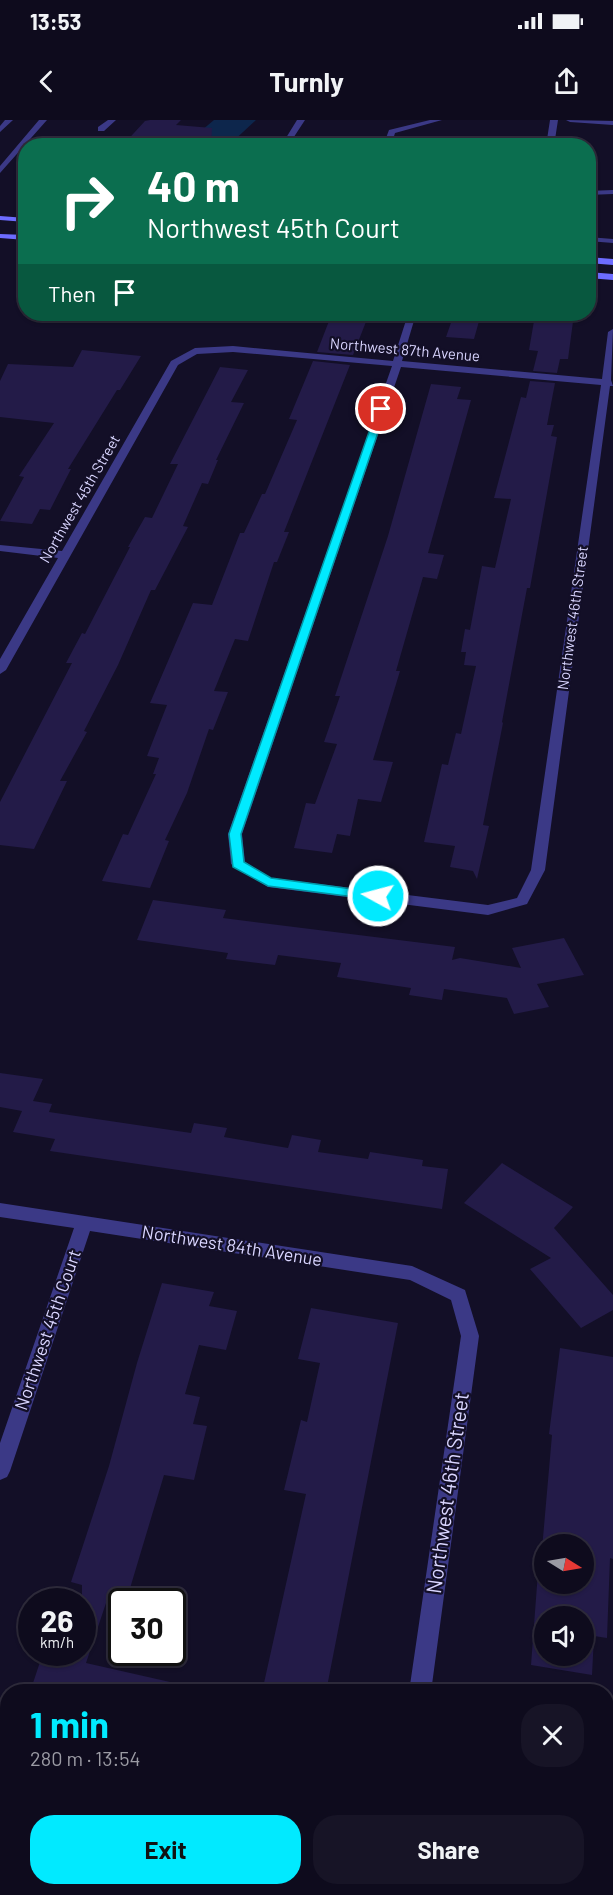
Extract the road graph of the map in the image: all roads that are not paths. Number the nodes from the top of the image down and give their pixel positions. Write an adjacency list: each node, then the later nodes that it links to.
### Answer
1 (9, 120): 10 (street)
2 (43, 120): 11 (street)
3 (112, 120): 9 (street)
4 (301, 120): 12 (street)
5 (438, 120): 13 (street)
6 (554, 120): 14 (street)
7 (570, 120): 8 (street)
8 (613, 123)
9 (101, 129)
10 (0, 130)
11 (28, 138)
12 (289, 138)
13 (390, 138)
14 (551, 138)
15 (18, 150): 16 (street)
16 (0, 171)
17 (613, 192): 18 (street)
18 (596, 193)
19 (0, 218): 20 (main road)
20 (18, 219)
21 (0, 236): 22 (main road)
22 (18, 237)
23 (596, 240): 24 (street)
24 (613, 241)
25 (596, 261): 26 (main road)
26 (613, 262)
27 (596, 276): 28 (main road)
28 (613, 277)
29 (410, 321): 32 (street)
30 (613, 332): 33 (street, Northwest 46th Street)
31 (195, 351): 32 (street, Northwest 87th Avenue); 35 (street, Northwest 45th Street)
32 (397, 364): 33 (street, Northwest 87th Avenue); 33 (street, Northwest 46th Street)
33 (609, 382)
34 (0, 548): 35 (street)
35 (65, 555): 36 (street, Northwest 45th Street)
36 (0, 670)
37 (0, 1210): 38 (street, Northwest 84th Avenue)
38 (84, 1223): 39 (street, Northwest 84th Avenue); 40 (street, Northwest 45th Court)
39 (459, 1295): 41 (street, Northwest 46th Street)
40 (0, 1471)
41 (421, 1684)

